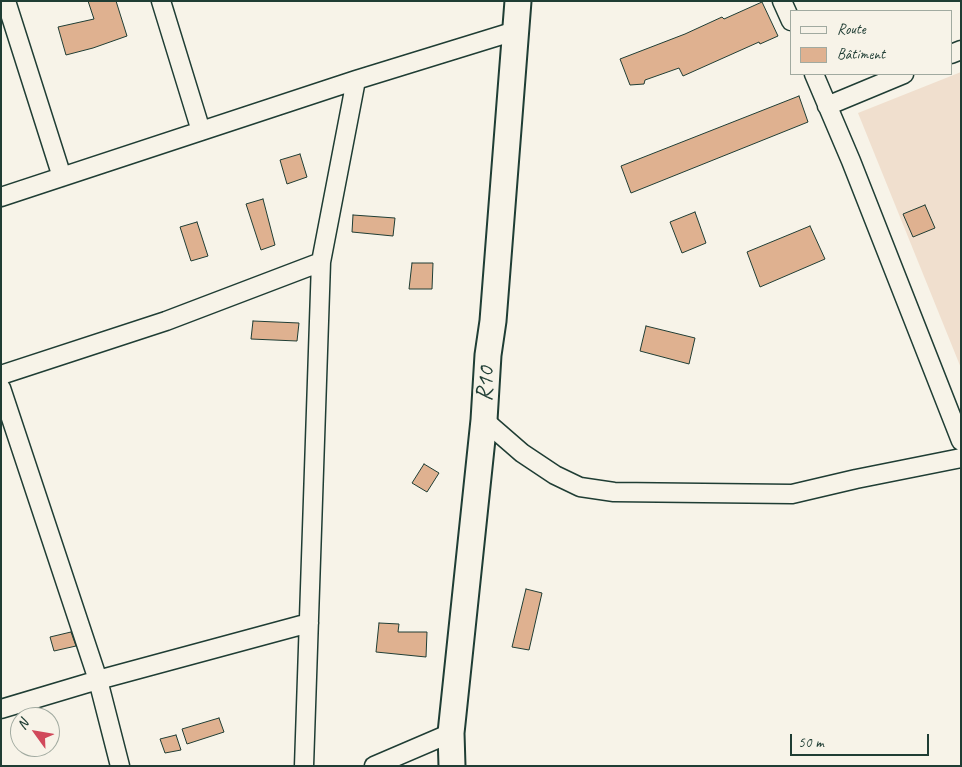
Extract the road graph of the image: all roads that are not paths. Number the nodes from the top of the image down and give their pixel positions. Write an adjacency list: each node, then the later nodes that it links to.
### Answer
1 (6, 1): 12 (street)
2 (161, 1): 11 (street)
3 (518, 1): 6 (main road, R10)
4 (782, 1): 5 (street)
5 (790, 19)
6 (516, 30): 9 (street); 17 (main road, R10)
7 (814, 75): 10 (street)
8 (902, 75): 10 (street)
9 (356, 80): 11 (street); 14 (street)
10 (827, 106): 18 (street)
11 (202, 131): 12 (street)
12 (62, 177): 13 (street)
13 (1, 197)
14 (322, 262): 15 (street); 20 (street)
15 (1, 375)
16 (1, 388): 21 (street)
17 (484, 420): 19 (street); 23 (main road, R10)
18 (961, 441)
19 (961, 458)
20 (309, 623): 21 (street); 25 (street)
21 (98, 680): 22 (street); 24 (street)
22 (1, 709)
23 (450, 733): 26 (street); 27 (main road, R10)
24 (120, 766)
25 (304, 766)
26 (374, 766)
27 (452, 766)

